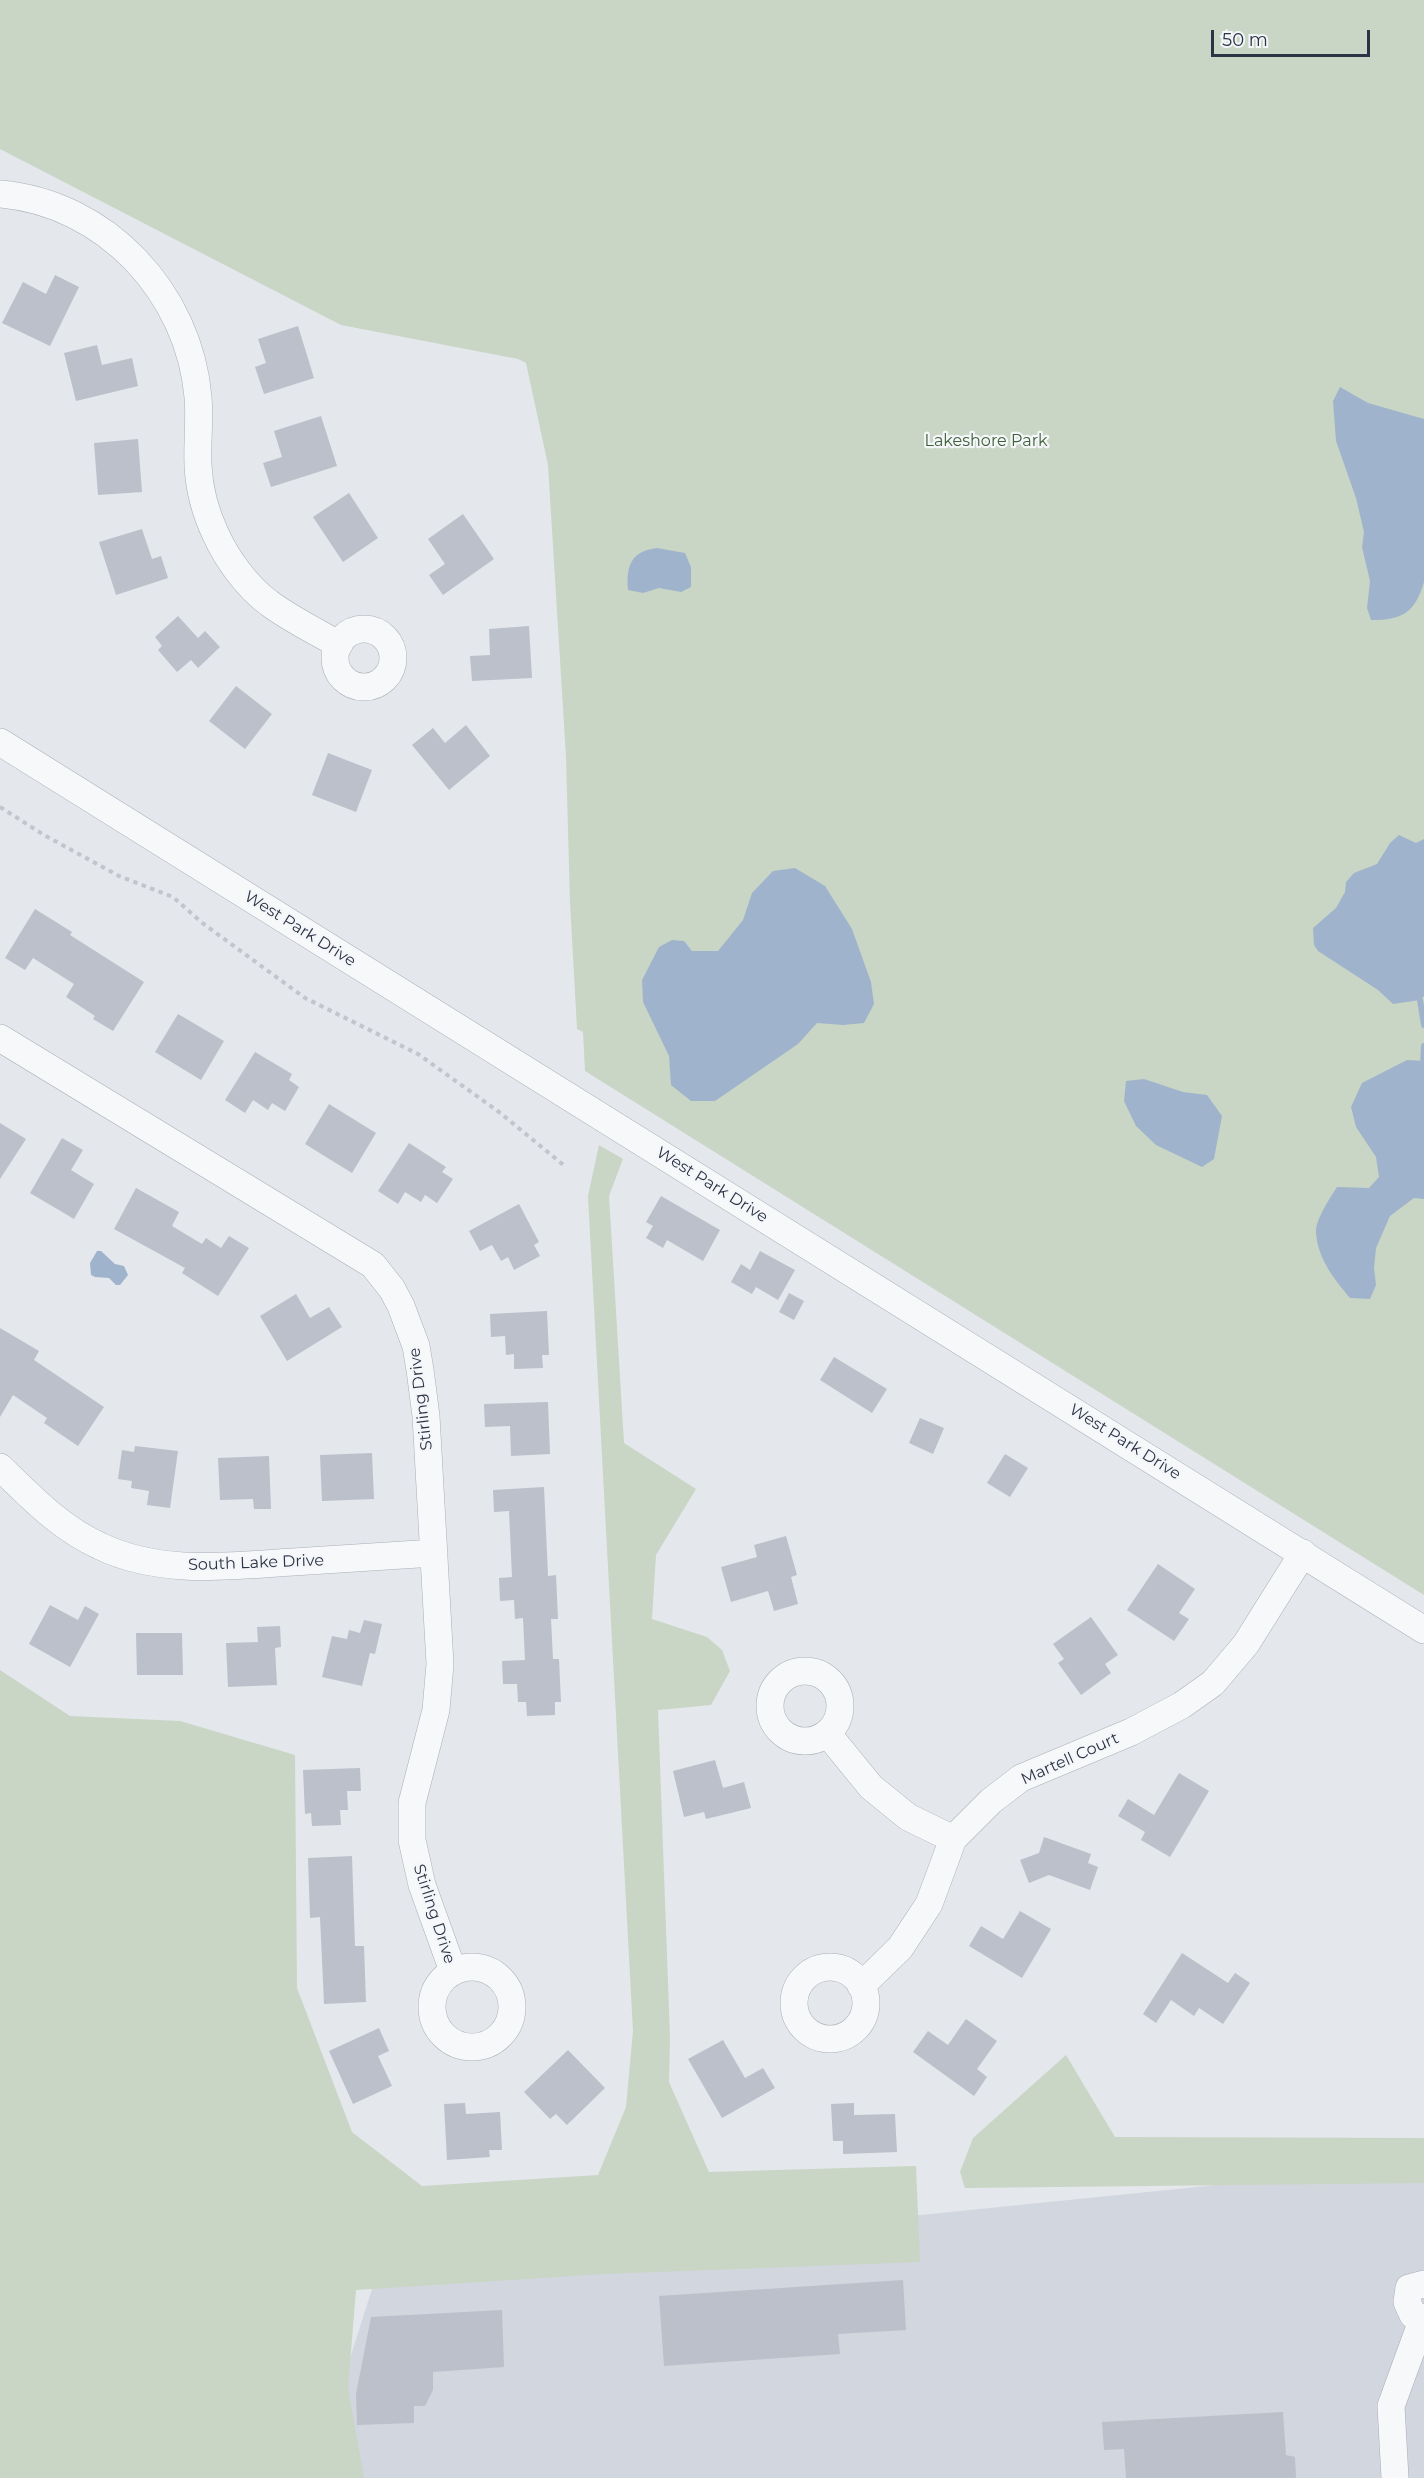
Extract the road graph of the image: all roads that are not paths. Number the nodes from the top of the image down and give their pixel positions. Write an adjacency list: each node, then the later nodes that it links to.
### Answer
1 (0, 194): 2 (street)
2 (339, 645)
3 (0, 742): 7 (street, West Park Drive)
4 (0, 1038): 6 (street, Stirling Drive)
5 (0, 1467): 6 (street, South Lake Drive)
6 (434, 1553): 11 (street, Stirling Drive)
7 (1303, 1553): 8 (street, West Park Drive); 10 (street, Martell Court)
8 (1424, 1630)
9 (827, 1733): 10 (street)
10 (953, 1839): 12 (street, Martell Court)
11 (453, 1971)
12 (861, 1986)
13 (1424, 2284): 14 (street)
14 (1424, 2318): 15 (street)
15 (1395, 2478)

